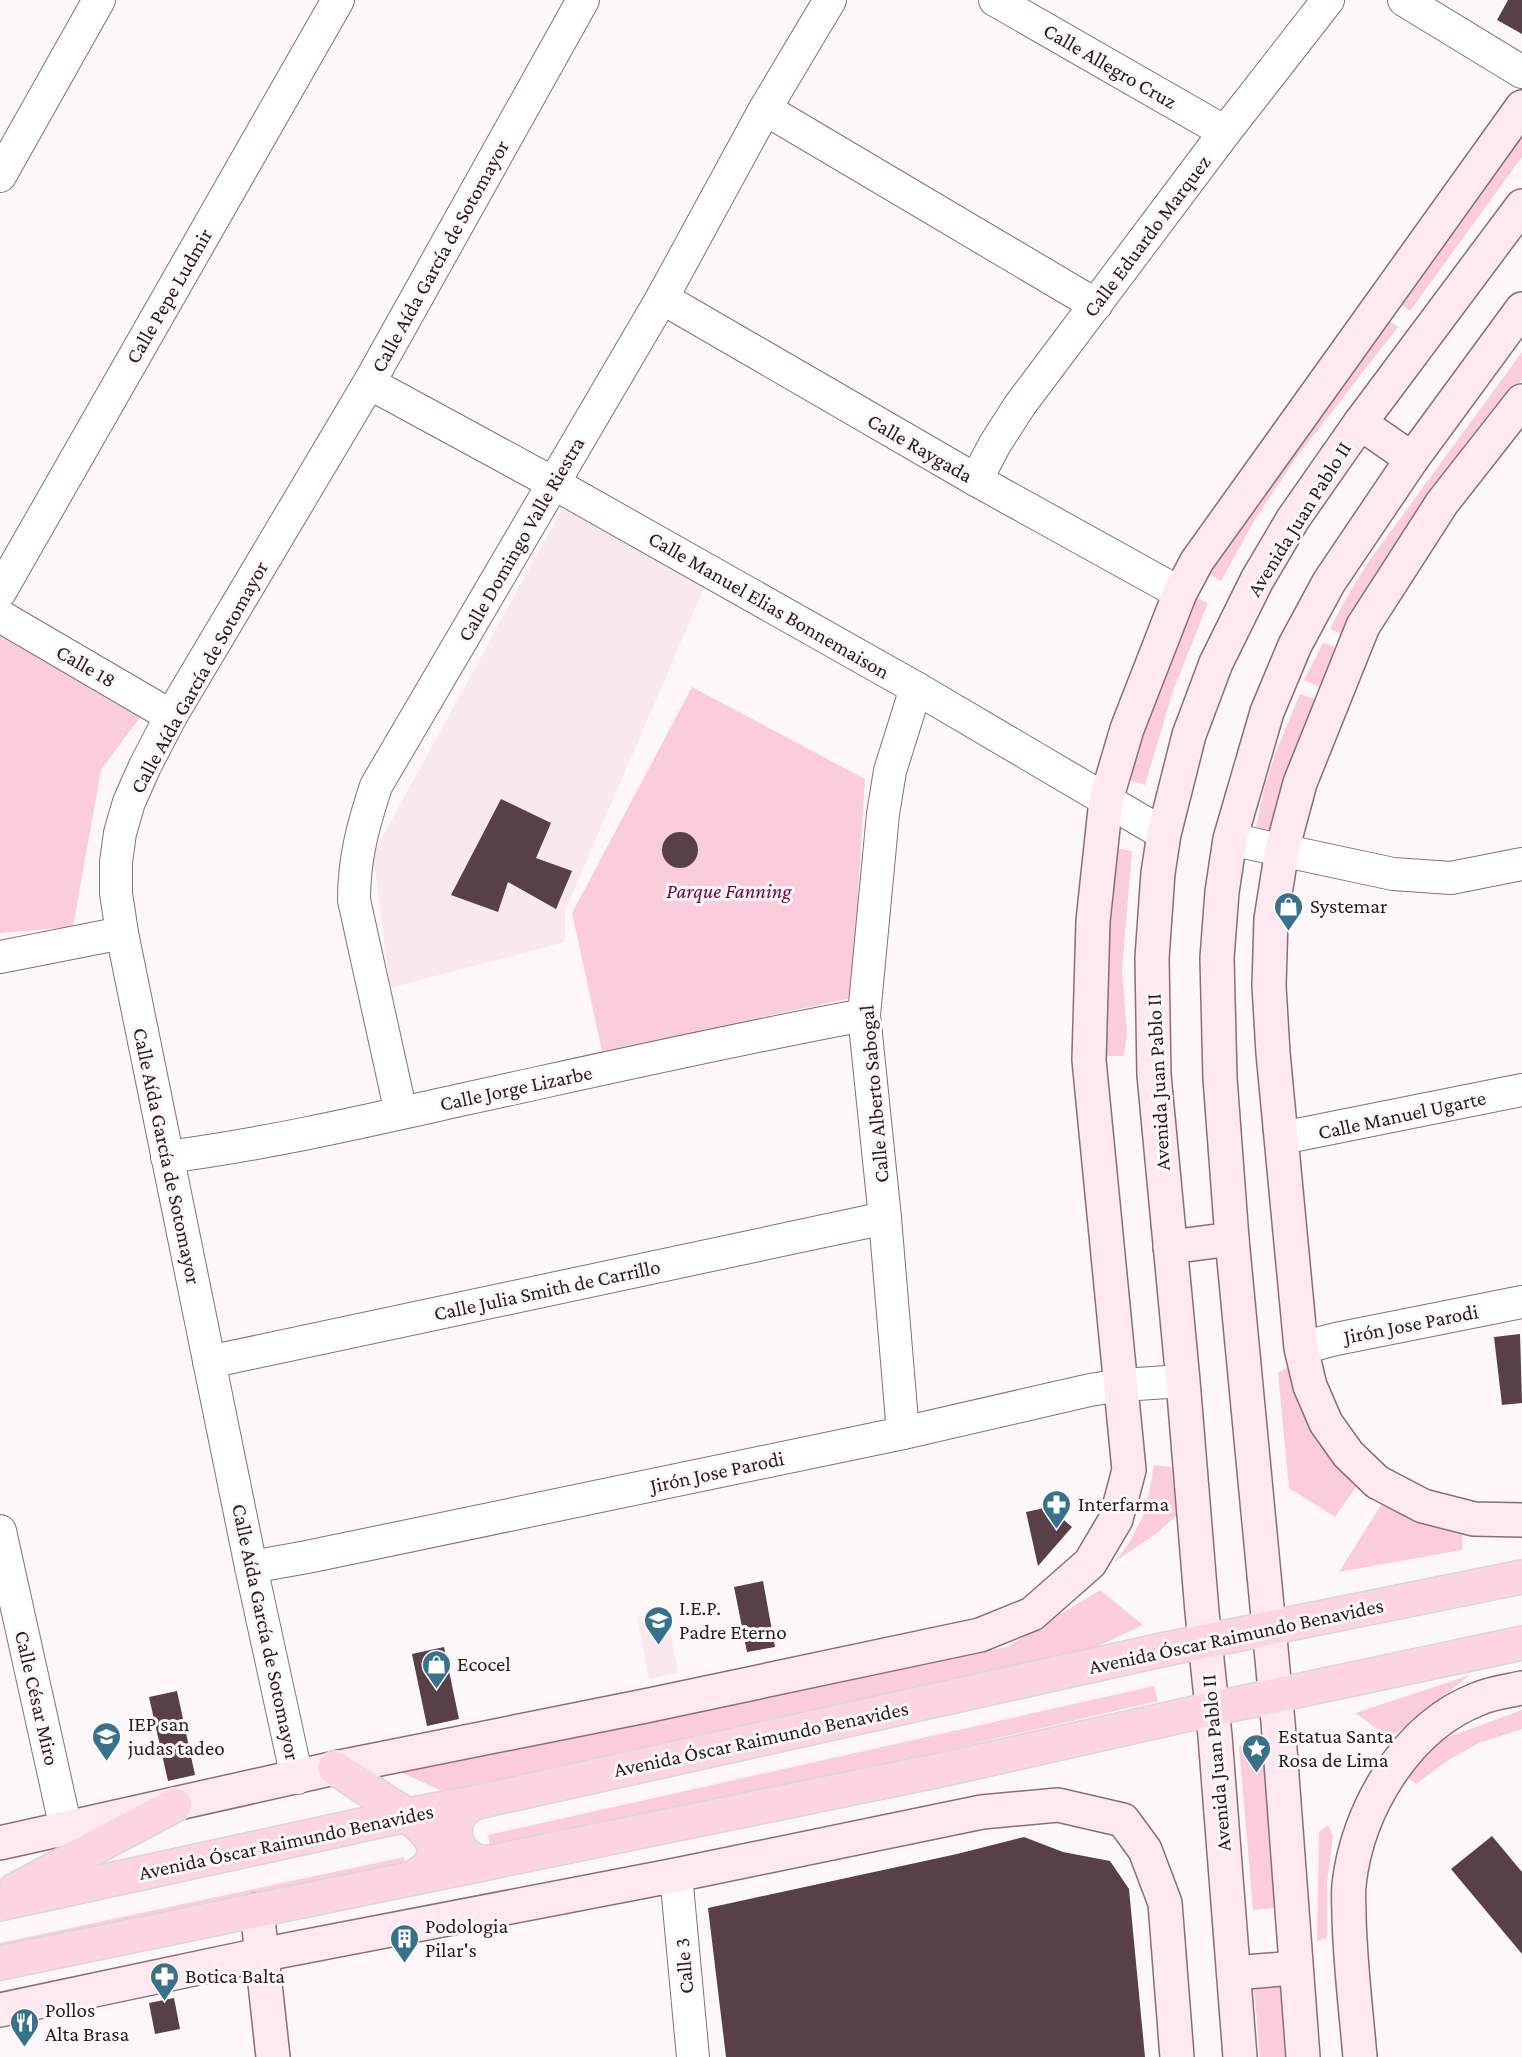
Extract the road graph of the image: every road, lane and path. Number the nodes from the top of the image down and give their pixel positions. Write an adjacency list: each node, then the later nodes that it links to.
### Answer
1 (99, 0): 12 (street)
2 (338, 0): 23 (street, Calle Pepe Ludmir)
3 (830, 0): 10 (street, Calle Domingo Valle Riestra)
4 (995, 0): 11 (street, Calle Allegro Cruz)
5 (1328, 0): 11 (street, Calle Eduardo Marquez)
6 (1404, 0): 8 (street)
7 (575, 3): 17 (street, Calle Aída García de Sotomayor)
8 (1522, 72)
9 (1522, 107): 24 (street)
10 (765, 109): 14 (street, Calle Domingo Valle Riestra); 15 (street)
11 (1225, 132): 15 (street, Calle Eduardo Marquez)
12 (0, 176)
13 (1522, 206): 19 (street, Avenida Juan Pablo II)
14 (662, 298): 21 (street, Calle Raygada); 22 (street, Calle Domingo Valle Riestra)
15 (1096, 305): 21 (street, Calle Eduardo Marquez)
16 (1522, 309): 20 (street)
17 (369, 383): 22 (street, Calle Manuel Elias Bonnemaison); 27 (street, Calle Aída García de Sotomayor)
18 (1522, 401): 31 (street)
19 (1360, 423): 20 (street); 29 (street, Avenida Juan Pablo II)
20 (1412, 459): 30 (street)
21 (976, 480): 24 (street, Calle Raygada)
22 (553, 483): 26 (street, Calle Manuel Elias Bonnemaison); 37 (street, Calle Domingo Valle Riestra)
23 (0, 592)
24 (1180, 593): 28 (street)
25 (0, 616): 27 (street, Calle 18)
26 (916, 688): 28 (street, Calle Manuel Elias Bonnemaison); 35 (street, Calle Alberto Sabogal)
27 (171, 716): 33 (street, Calle Aída García de Sotomayor)
28 (1106, 800): 29 (street, Calle Manuel Elias Bonnemaison); 47 (street)
29 (1164, 834): 42 (street, Avenida Juan Pablo II)
30 (1230, 839): 31 (street); 41 (street)
31 (1282, 850): 32 (street); 38 (street)
32 (1522, 864)
33 (122, 933): 34 (street); 39 (street, Calle Aída García de Sotomayor)
34 (0, 957)
35 (864, 1015): 37 (street, Calle Jorge Lizarbe); 40 (street, Calle Alberto Sabogal)
36 (1522, 1090): 38 (street, Calle Manuel Ugarte)
37 (401, 1113): 39 (street, Calle Jorge Lizarbe)
38 (1282, 1138): 44 (street)
39 (167, 1157): 45 (street, Calle Aída García de Sotomayor)
40 (885, 1218): 45 (street, Calle Julia Smith de Carrillo); 48 (street, Calle Alberto Sabogal)
41 (1232, 1239): 42 (street); 53 (street)
42 (1170, 1247): 46 (street, Avenida Juan Pablo II)
43 (1522, 1302): 44 (street, Jirón Jose Parodi)
44 (1301, 1348): 49 (street)
45 (209, 1362): 51 (street, Calle Aída García de Sotomayor)
46 (1183, 1381): 47 (street, Jirón Jose Parodi); 54 (street, Avenida Juan Pablo II)
47 (1122, 1385): 48 (street, Jirón Jose Parodi); 59 (street)
48 (903, 1433): 51 (street, Jirón Jose Parodi)
49 (1522, 1520)
50 (0, 1532): 64 (street, Calle César Miro)
51 (251, 1567): 60 (street, Calle Aída García de Sotomayor)
52 (1522, 1577): 53 (main road, Avenida Óscar Raimundo Benavides)
53 (1268, 1628): 54 (main road, Avenida Óscar Raimundo Benavides); 57 (street)
54 (1205, 1641): 58 (street, Avenida Juan Pablo II); 61 (main road, Avenida Óscar Raimundo Benavides)
55 (1522, 1643): 57 (main road)
56 (1522, 1688): 82 (street)
57 (1275, 1696): 58 (main road); 74 (street)
58 (1212, 1709): 66 (main road); 75 (street, Avenida Juan Pablo II)
59 (335, 1768): 60 (street); 63 (main road)
60 (297, 1778): 62 (street)
61 (478, 1802): 63 (main road, Avenida Óscar Raimundo Benavides); 66 (main road)
62 (176, 1805): 64 (street); 69 (main road)
63 (407, 1815): 68 (main road); 70 (main road, Avenida Óscar Raimundo Benavides)
64 (66, 1829): 65 (street)
65 (0, 1843)
66 (490, 1862): 68 (main road)
67 (676, 1875): 72 (street); 78 (street, Calle 3); 79 (street)
68 (412, 1878): 71 (main road)
69 (0, 1898)
70 (0, 1904)
71 (257, 1910): 72 (street); 73 (main road)
72 (261, 1954): 76 (street); 77 (street)
73 (0, 1963)
74 (1295, 1968): 75 (street); 81 (street)
75 (1234, 1973): 80 (street, Avenida Juan Pablo II)
76 (0, 2010)
77 (273, 2057)
78 (693, 2057)
79 (1177, 2057)
80 (1240, 2057)
81 (1303, 2057)
82 (1360, 2057)

